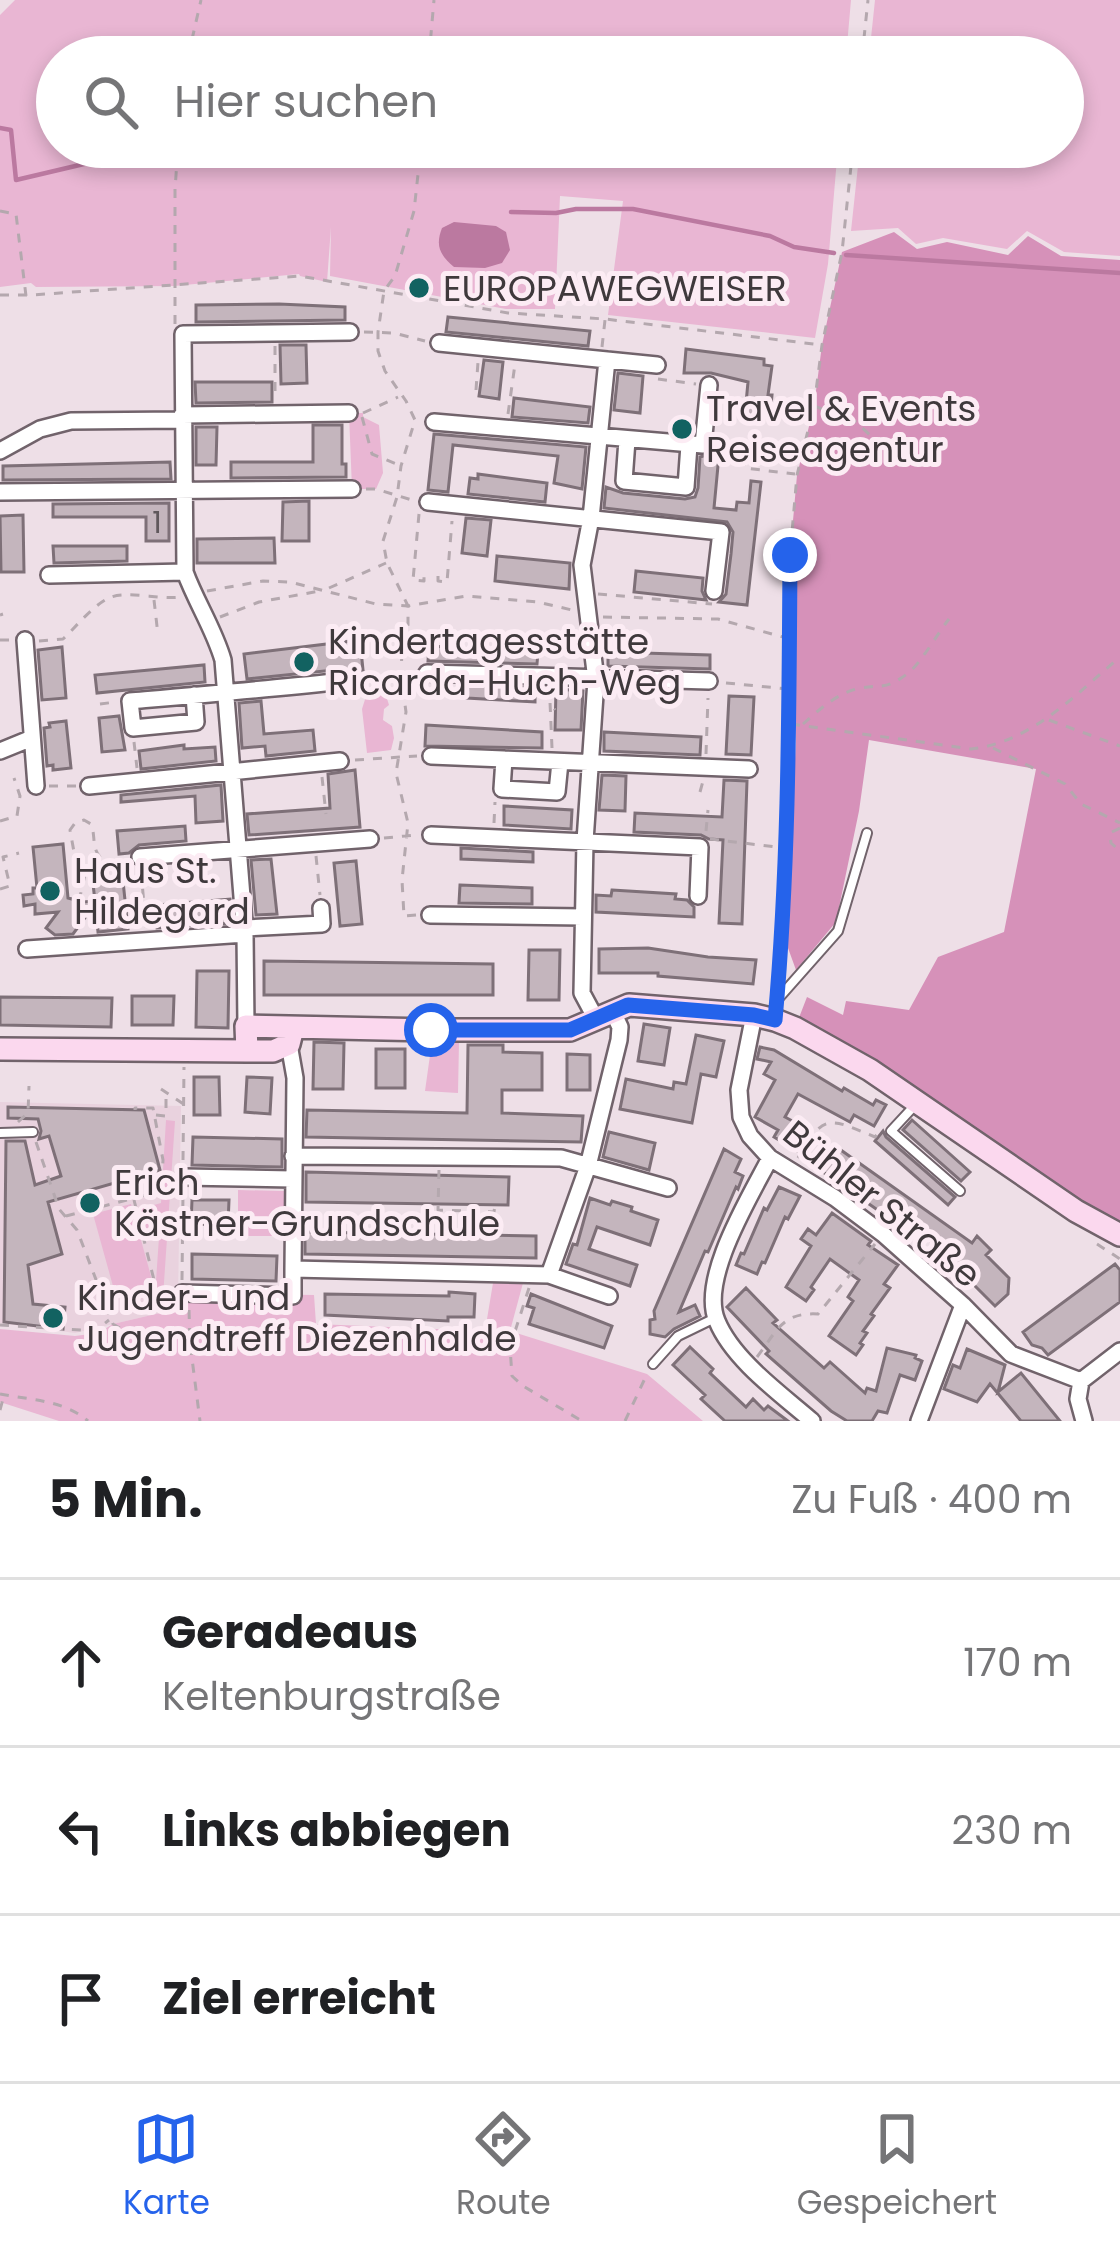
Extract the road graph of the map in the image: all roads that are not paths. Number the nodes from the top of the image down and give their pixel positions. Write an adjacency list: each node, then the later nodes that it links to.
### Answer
1 (350, 332): 7 (street)
2 (439, 344): 3 (street)
3 (604, 360): 4 (street); 9 (street)
4 (657, 365)
5 (710, 386): 11 (street)
6 (356, 413): 7 (street)
7 (182, 418): 12 (street); 14 (street)
8 (434, 422): 9 (street)
9 (600, 438): 10 (street); 17 (street)
10 (627, 440): 11 (street); 11 (street)
11 (696, 445)
12 (0, 451)
13 (352, 489): 14 (street)
14 (184, 490): 15 (street); 18 (street)
15 (0, 493)
16 (428, 502): 17 (street)
17 (590, 518): 20 (street); 23 (street)
18 (184, 572): 19 (street); 26 (street)
19 (49, 575)
20 (714, 591)
21 (25, 640): 28 (street)
22 (427, 674): 23 (street)
23 (596, 680): 24 (street); 34 (street)
24 (709, 681)
25 (335, 682): 26 (street)
26 (225, 693): 27 (street); 36 (street)
27 (194, 695)
28 (32, 738): 29 (street); 37 (street)
29 (0, 751)
30 (431, 756): 31 (street)
31 (505, 759): 33 (street); 33 (street)
32 (340, 761): 36 (street)
33 (556, 762): 34 (street)
34 (591, 764): 35 (street); 42 (street)
35 (749, 770)
36 (231, 772): 38 (street); 43 (street)
37 (29, 781)
38 (89, 786)
39 (867, 833): 52 (lane)
40 (431, 835): 42 (street)
41 (370, 839): 43 (street)
42 (585, 841): 45 (street); 48 (street)
43 (239, 851): 44 (street); 49 (street)
44 (140, 857)
45 (698, 896)
46 (321, 908): 49 (street)
47 (430, 915): 48 (street)
48 (583, 917): 53 (street)
49 (245, 931): 50 (street); 54 (street)
50 (27, 949)
51 (781, 953): 52 (lane)
52 (769, 1012): 53 (street); 58 (street); 62 (street, Bühler Straße)
53 (605, 1015): 55 (street); 63 (street)
54 (246, 1026): 55 (street); 57 (street)
55 (291, 1036): 57 (street); 61 (street)
56 (0, 1049): 57 (street)
57 (247, 1051)
58 (918, 1102): 67 (lane); 68 (street)
59 (32, 1132): 60 (lane)
60 (3, 1133)
61 (293, 1156): 63 (street); 65 (street)
62 (770, 1158): 73 (street, Bühler Straße); 74 (street)
63 (588, 1166): 66 (street); 70 (street)
64 (183, 1177): 65 (street)
65 (292, 1179): 69 (street)
66 (668, 1188)
67 (960, 1191)
68 (1120, 1235)
69 (293, 1269): 70 (street); 71 (street)
70 (541, 1275): 72 (street)
71 (185, 1293)
72 (609, 1295)
73 (963, 1305): 77 (street, Bühler Straße); 79 (street)
74 (715, 1318): 76 (lane); 78 (street)
75 (1120, 1352): 77 (street)
76 (653, 1364)
77 (1082, 1381): 80 (street)
78 (812, 1421)
79 (919, 1421)
80 (1084, 1421)

